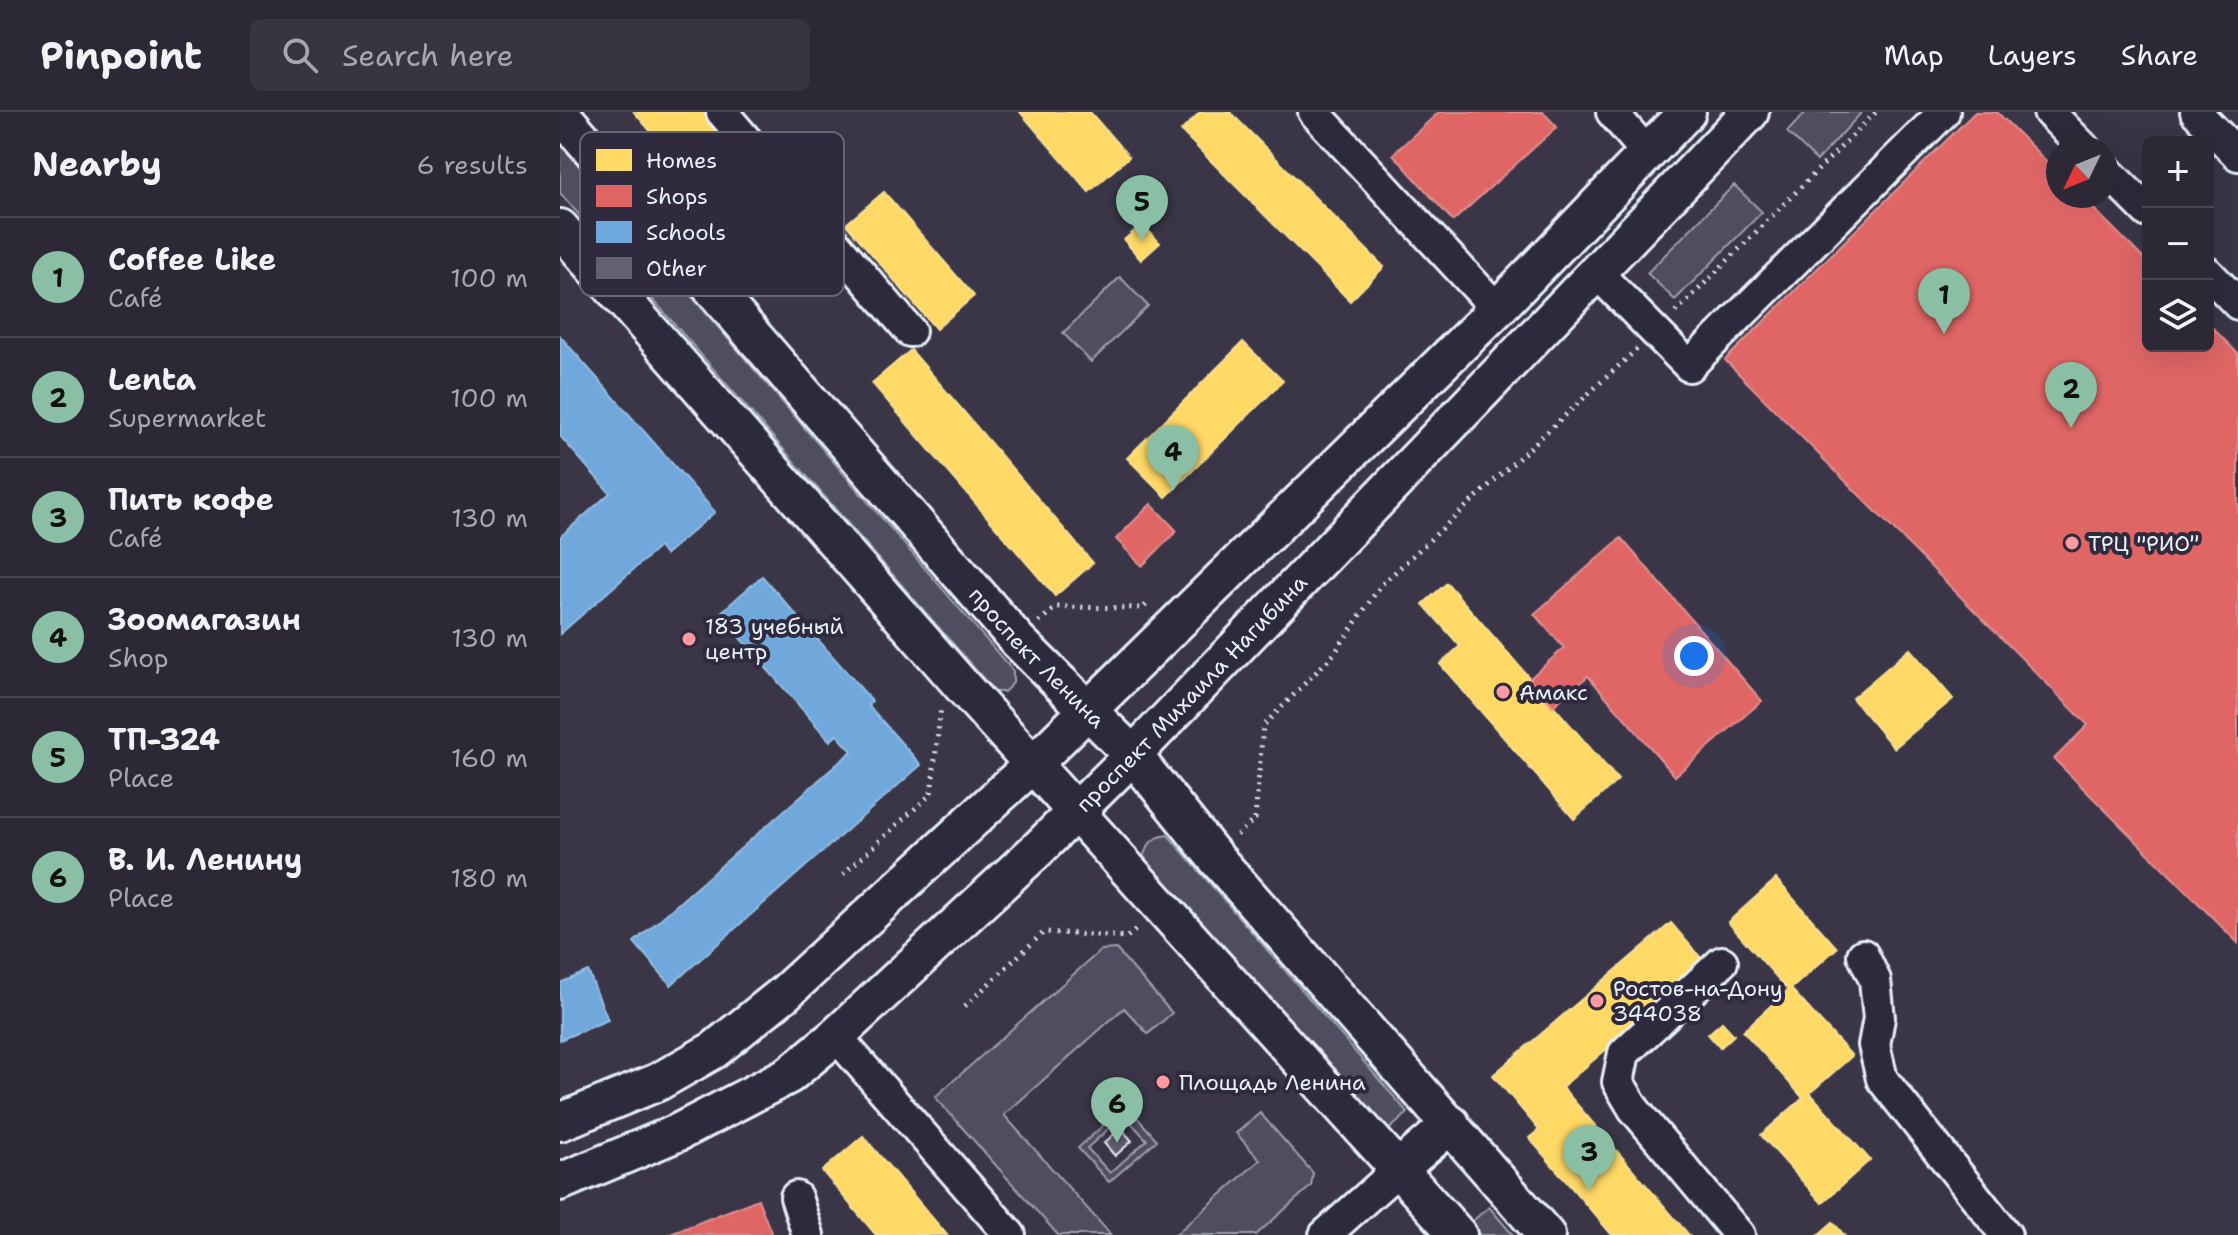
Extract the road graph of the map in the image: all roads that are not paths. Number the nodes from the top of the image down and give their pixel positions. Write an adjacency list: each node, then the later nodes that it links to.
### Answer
1 (722, 112): 10 (street)
2 (1314, 112): 25 (street)
3 (1612, 112): 13 (street)
4 (1687, 112): 13 (main road)
5 (1750, 112): 20 (main road, проспект Михаила Нагибина)
6 (1944, 112): 20 (street)
7 (2049, 112): 12 (street)
8 (2196, 112): 14 (street)
9 (561, 113): 11 (main road, проспект Ленина)
10 (739, 132)
11 (580, 135)
12 (2072, 136)
13 (1647, 153): 25 (main road)
14 (2238, 155)
15 (2118, 182): 16 (street)
16 (2144, 208)
17 (560, 228): 18 (main road)
18 (580, 251)
19 (844, 254): 26 (street)
20 (1596, 272): 28 (main road, проспект Михаила Нагибина)
21 (2214, 279): 24 (street)
22 (620, 296): 29 (main road)
23 (719, 296): 27 (main road, проспект Ленина)
24 (2238, 304)
25 (1497, 309): 27 (main road)
26 (910, 331)
27 (1088, 708): 28 (main road, проспект Ленина); 29 (main road)
28 (1133, 755): 30 (main road, проспект Михаила Нагибина); 35 (main road, проспект Ленина)
29 (1033, 764): 30 (main road); 34 (main road)
30 (1076, 811): 33 (main road, проспект Михаила Нагибина); 36 (main road)
31 (1863, 955): 45 (street)
32 (1722, 962): 44 (street)
33 (836, 1036): 37 (main road, проспект Михаила Нагибина); 40 (street)
34 (560, 1122)
35 (1451, 1124): 36 (main road); 43 (main road, проспект Ленина)
36 (1400, 1168): 41 (street); 42 (main road)
37 (560, 1182)
38 (796, 1197): 39 (street)
39 (808, 1235)
40 (1010, 1235)
41 (1325, 1235)
42 (1458, 1235)
43 (1546, 1235)
44 (1739, 1235)
45 (2006, 1235)

